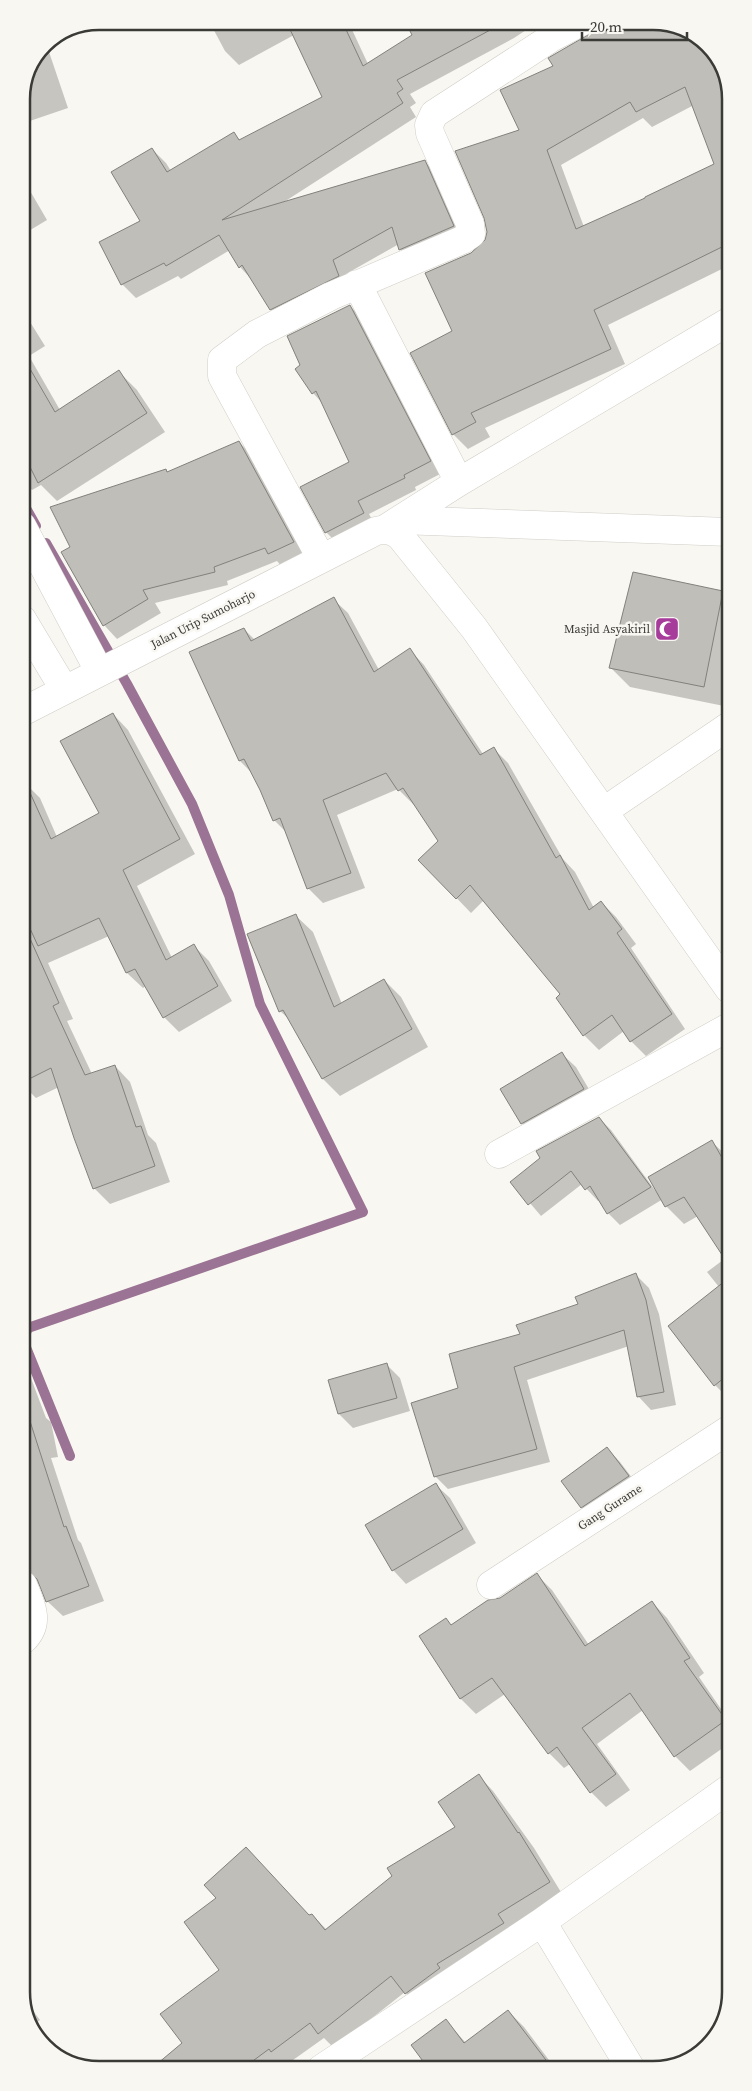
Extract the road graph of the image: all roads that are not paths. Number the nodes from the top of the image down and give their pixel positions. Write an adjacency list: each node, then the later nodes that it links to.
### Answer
1 (566, 30): 2 (street)
2 (357, 284): 4 (street); 8 (street)
3 (722, 326): 4 (street)
4 (460, 482): 5 (street)
5 (392, 525): 6 (street); 8 (street, Jalan Urip Sumoharjo); 14 (street)
6 (722, 532)
7 (30, 540): 10 (street)
8 (321, 558): 10 (street, Jalan Urip Sumoharjo)
9 (30, 633): 11 (street)
10 (103, 669): 11 (street, Jalan Urip Sumoharjo)
11 (64, 689): 12 (street, Jalan Urip Sumoharjo)
12 (30, 708)
13 (722, 731): 14 (street)
14 (604, 811): 15 (street)
15 (722, 979)
16 (722, 1031): 17 (street)
17 (499, 1154)
18 (722, 1434): 19 (street, Gang Gurame)
19 (490, 1585)
20 (30, 1606): 21 (street)
21 (30, 1634)
22 (722, 1794): 23 (street)
23 (542, 1922): 24 (street); 25 (street)
24 (332, 2061)
25 (626, 2061)

